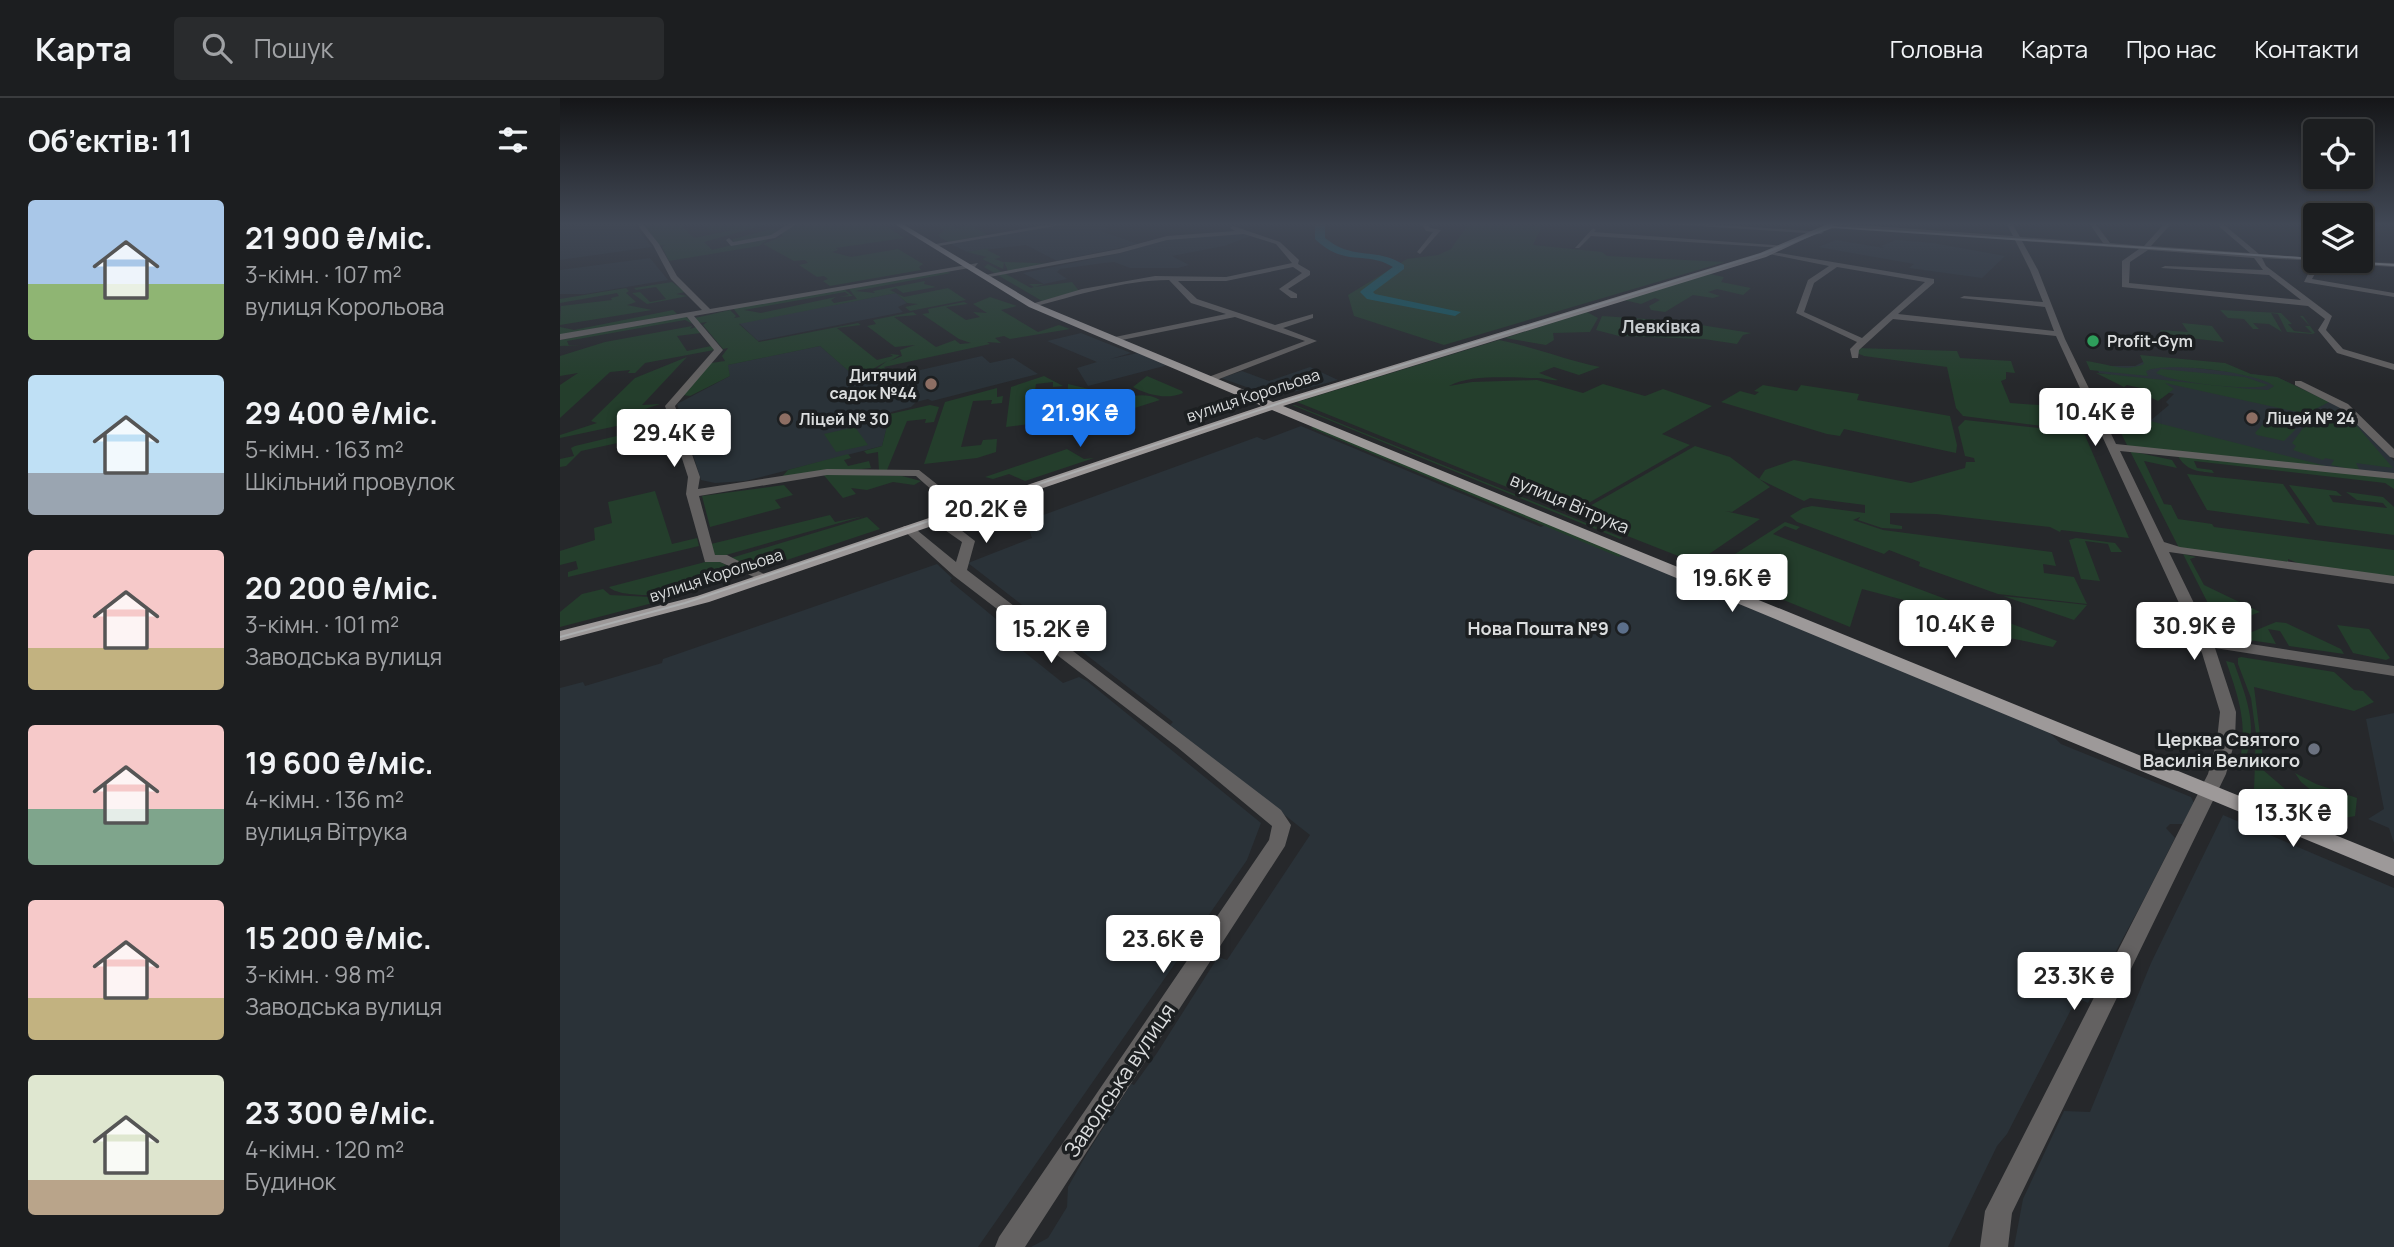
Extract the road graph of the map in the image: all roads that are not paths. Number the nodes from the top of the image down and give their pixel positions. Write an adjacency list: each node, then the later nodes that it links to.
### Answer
1 (674, 277): 21 (street)
2 (907, 277): 21 (street)
3 (989, 277): 18 (main road, вулиця Вітрука)
4 (1238, 277): 14 (street)
5 (1302, 277): 16 (street)
6 (1684, 277): 35 (main road, вулиця Корольова)
7 (1690, 277): 35 (main road, вулиця Корольова)
8 (1819, 277): 30 (street)
9 (1905, 277): 25 (street)
10 (2036, 277): 20 (street)
11 (2124, 277): 19 (street)
12 (2276, 277): 19 (street)
13 (2310, 277): 15 (street)
14 (1171, 278): 18 (street); 23 (street)
15 (2394, 295)
16 (1294, 296)
17 (1964, 298): 20 (street)
18 (1034, 304): 29 (main road, вулиця Вітрука)
19 (2313, 304): 32 (street)
20 (2047, 305): 27 (street)
21 (708, 311): 22 (street)
22 (689, 314): 28 (street); 39 (street)
23 (1234, 315): 26 (street); 29 (street)
24 (1310, 316): 26 (street)
25 (1891, 316): 27 (street); 30 (street)
26 (1276, 328): 33 (street)
27 (2059, 334): 36 (street)
28 (560, 337)
29 (1117, 340): 33 (main road, вулиця Вітрука); 35 (main road, вулиця Вітрука)
30 (1862, 341): 31 (street)
31 (1855, 356)
32 (2394, 367)
33 (1214, 378): 35 (main road, вулиця Вітрука)
34 (2298, 383): 37 (street)
35 (1274, 404): 40 (main road, вулиця Корольова); 49 (main road, вулиця Вітрука)
36 (2112, 447): 38 (street); 42 (street)
37 (2394, 455)
38 (2394, 476)
39 (692, 494): 40 (street); 44 (street)
40 (957, 511): 41 (main road, вулиця Корольова); 43 (street); 44 (main road, вулиця Корольова)
41 (908, 529): 43 (street); 44 (main road, вулиця Корольова)
42 (2159, 545): 45 (street); 47 (street)
43 (959, 573): 52 (street, Заводська вулиця)
44 (761, 577): 46 (main road, вулиця Корольова)
45 (2394, 580)
46 (560, 634)
47 (2205, 642): 48 (street); 49 (street)
48 (2394, 671)
49 (2210, 789): 50 (main road, вулиця Вітрука); 51 (main road, вулиця Вітрука); 53 (street)
50 (2394, 860)
51 (2394, 868)
52 (1009, 1247)
53 (1994, 1247)

